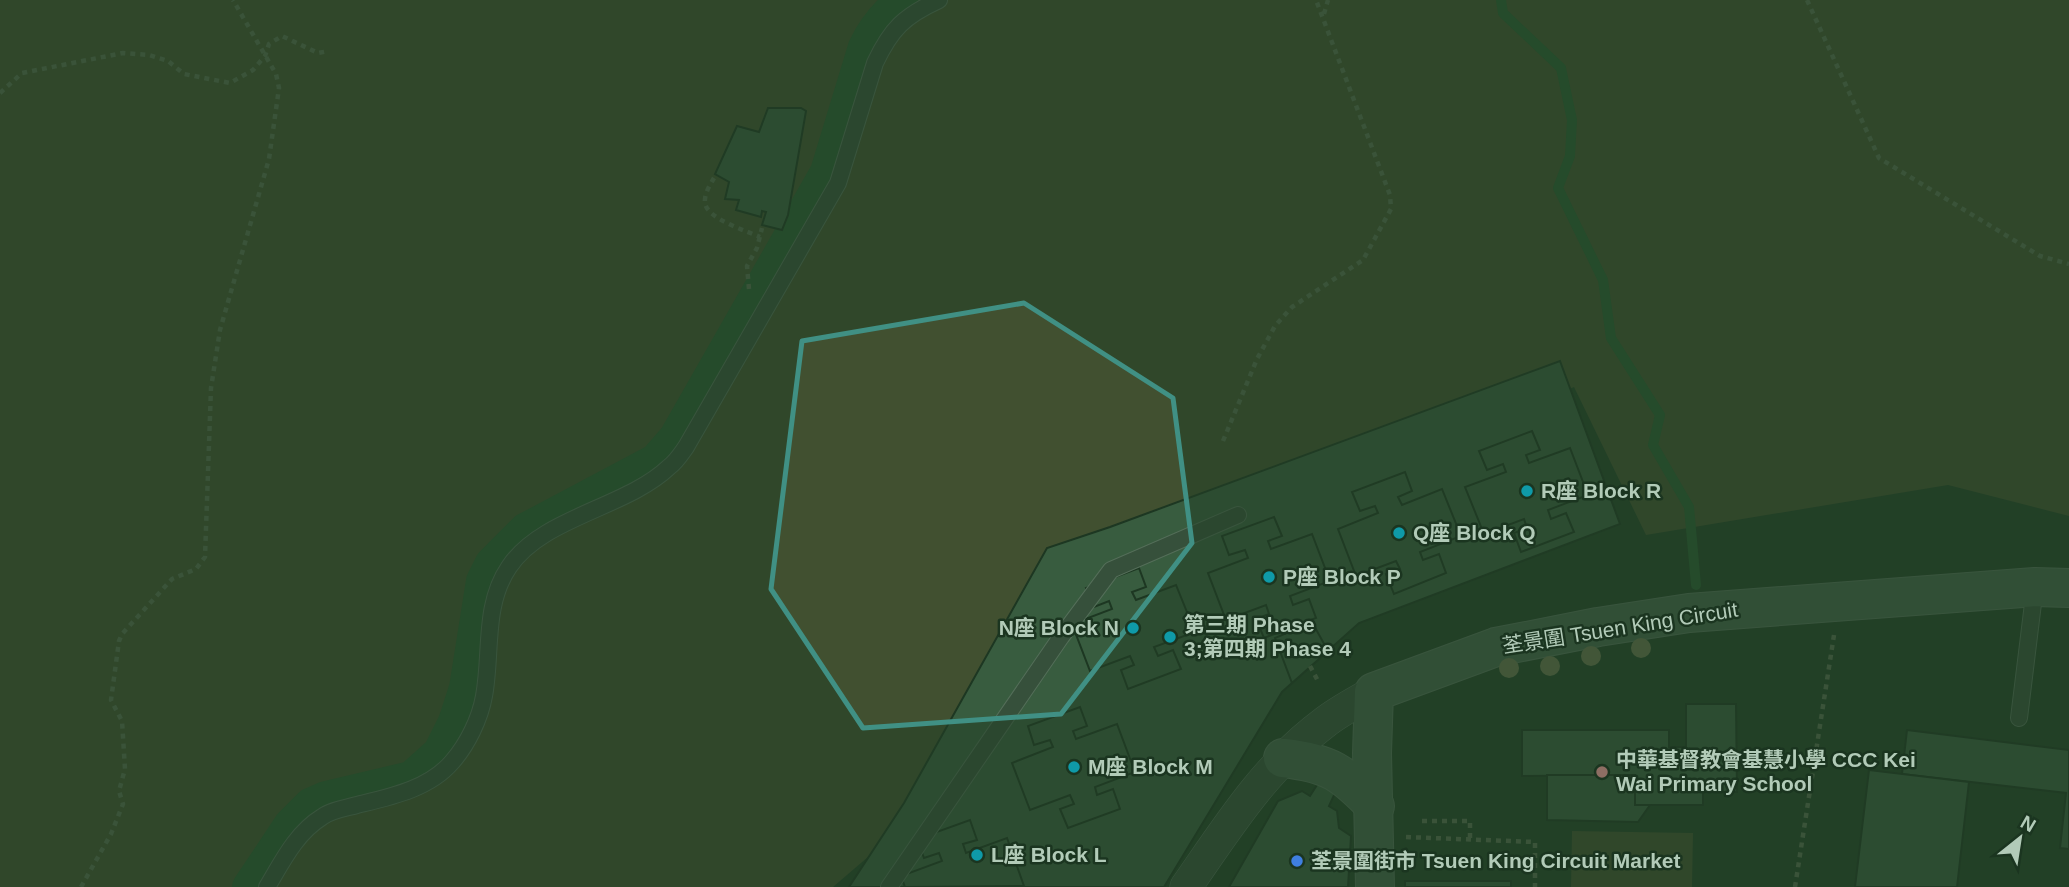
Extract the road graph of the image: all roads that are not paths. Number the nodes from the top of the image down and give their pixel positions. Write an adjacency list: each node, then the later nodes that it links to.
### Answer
1 (939, 0): 8 (lane)
2 (1238, 514): 9 (lane)
3 (2052, 587): 4 (street, 荃景圍 Tsuen King Circuit); 5 (lane)
4 (1374, 692): 6 (street); 7 (street)
5 (2019, 718)
6 (1283, 758): 7 (street); 10 (street)
7 (1375, 806): 11 (street)
8 (267, 887)
9 (889, 887)
10 (1186, 887)
11 (1375, 887)

